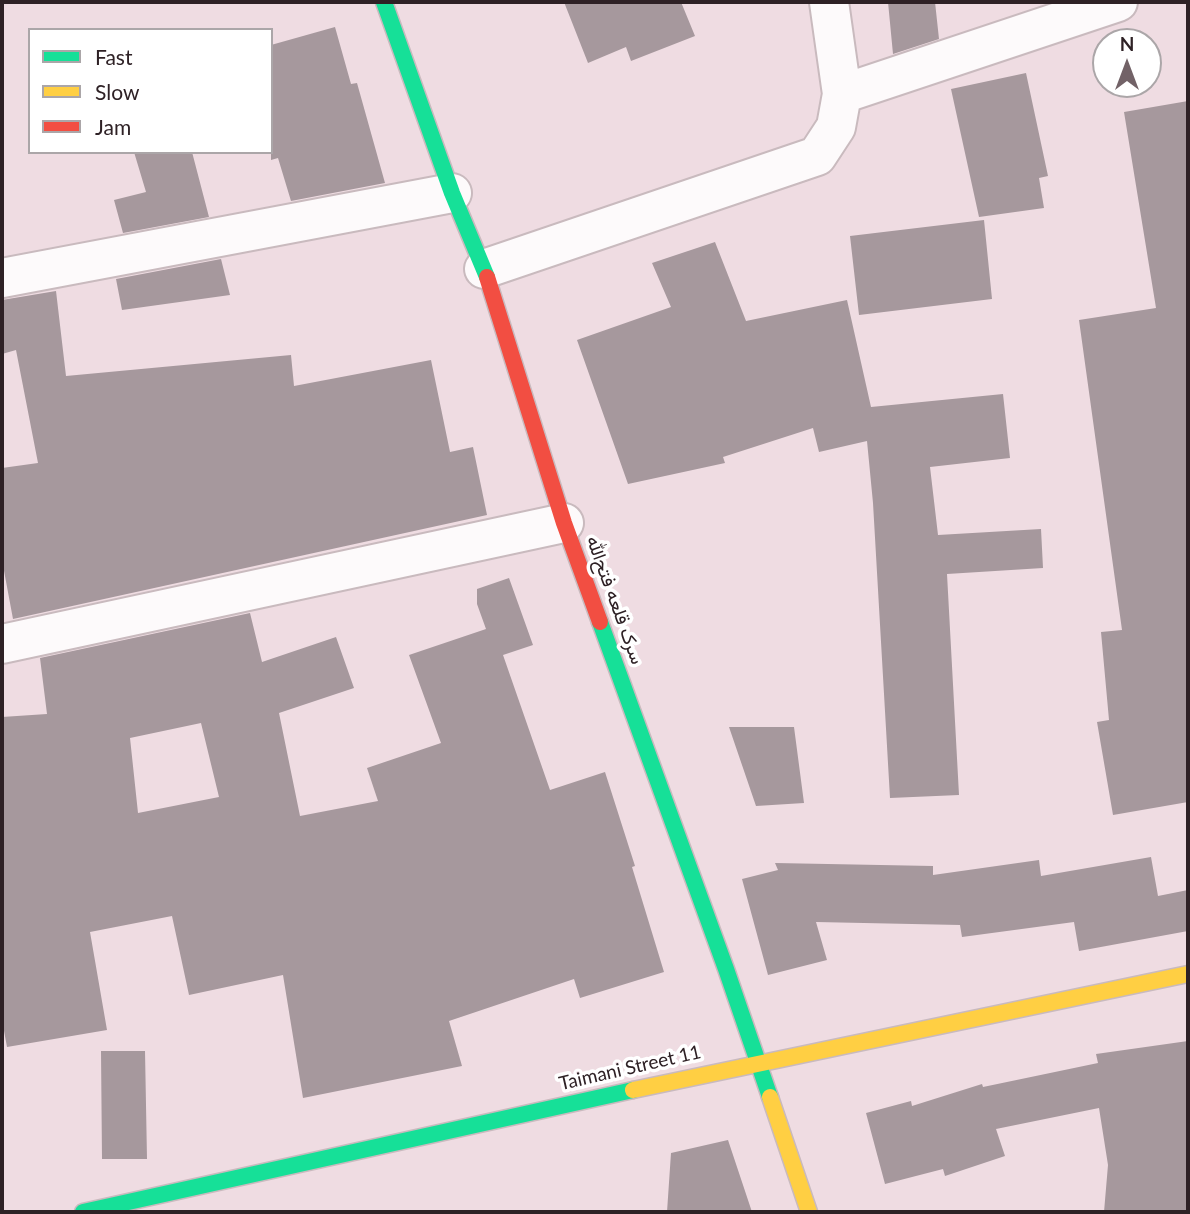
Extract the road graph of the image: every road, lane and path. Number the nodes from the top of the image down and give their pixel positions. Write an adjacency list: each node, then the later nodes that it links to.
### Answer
1 (384, 2): 5 (main road, سرک قلعه فتح‌الله)
2 (829, 2): 4 (street)
3 (1118, 2): 4 (street)
4 (842, 94): 6 (street)
5 (452, 193): 6 (main road, سرک قلعه فتح‌الله); 7 (street)
6 (484, 269): 8 (main road, سرک قلعه فتح‌الله)
7 (2, 278)
8 (564, 523): 9 (street); 11 (main road, سرک قلعه فتح‌الله)
9 (2, 644)
10 (1188, 974): 11 (main road, Taimani Street 11)
11 (757, 1062): 12 (main road, Taimani Street 11); 13 (main road, سرک قلعه فتح‌الله)
12 (83, 1212)
13 (809, 1212)

